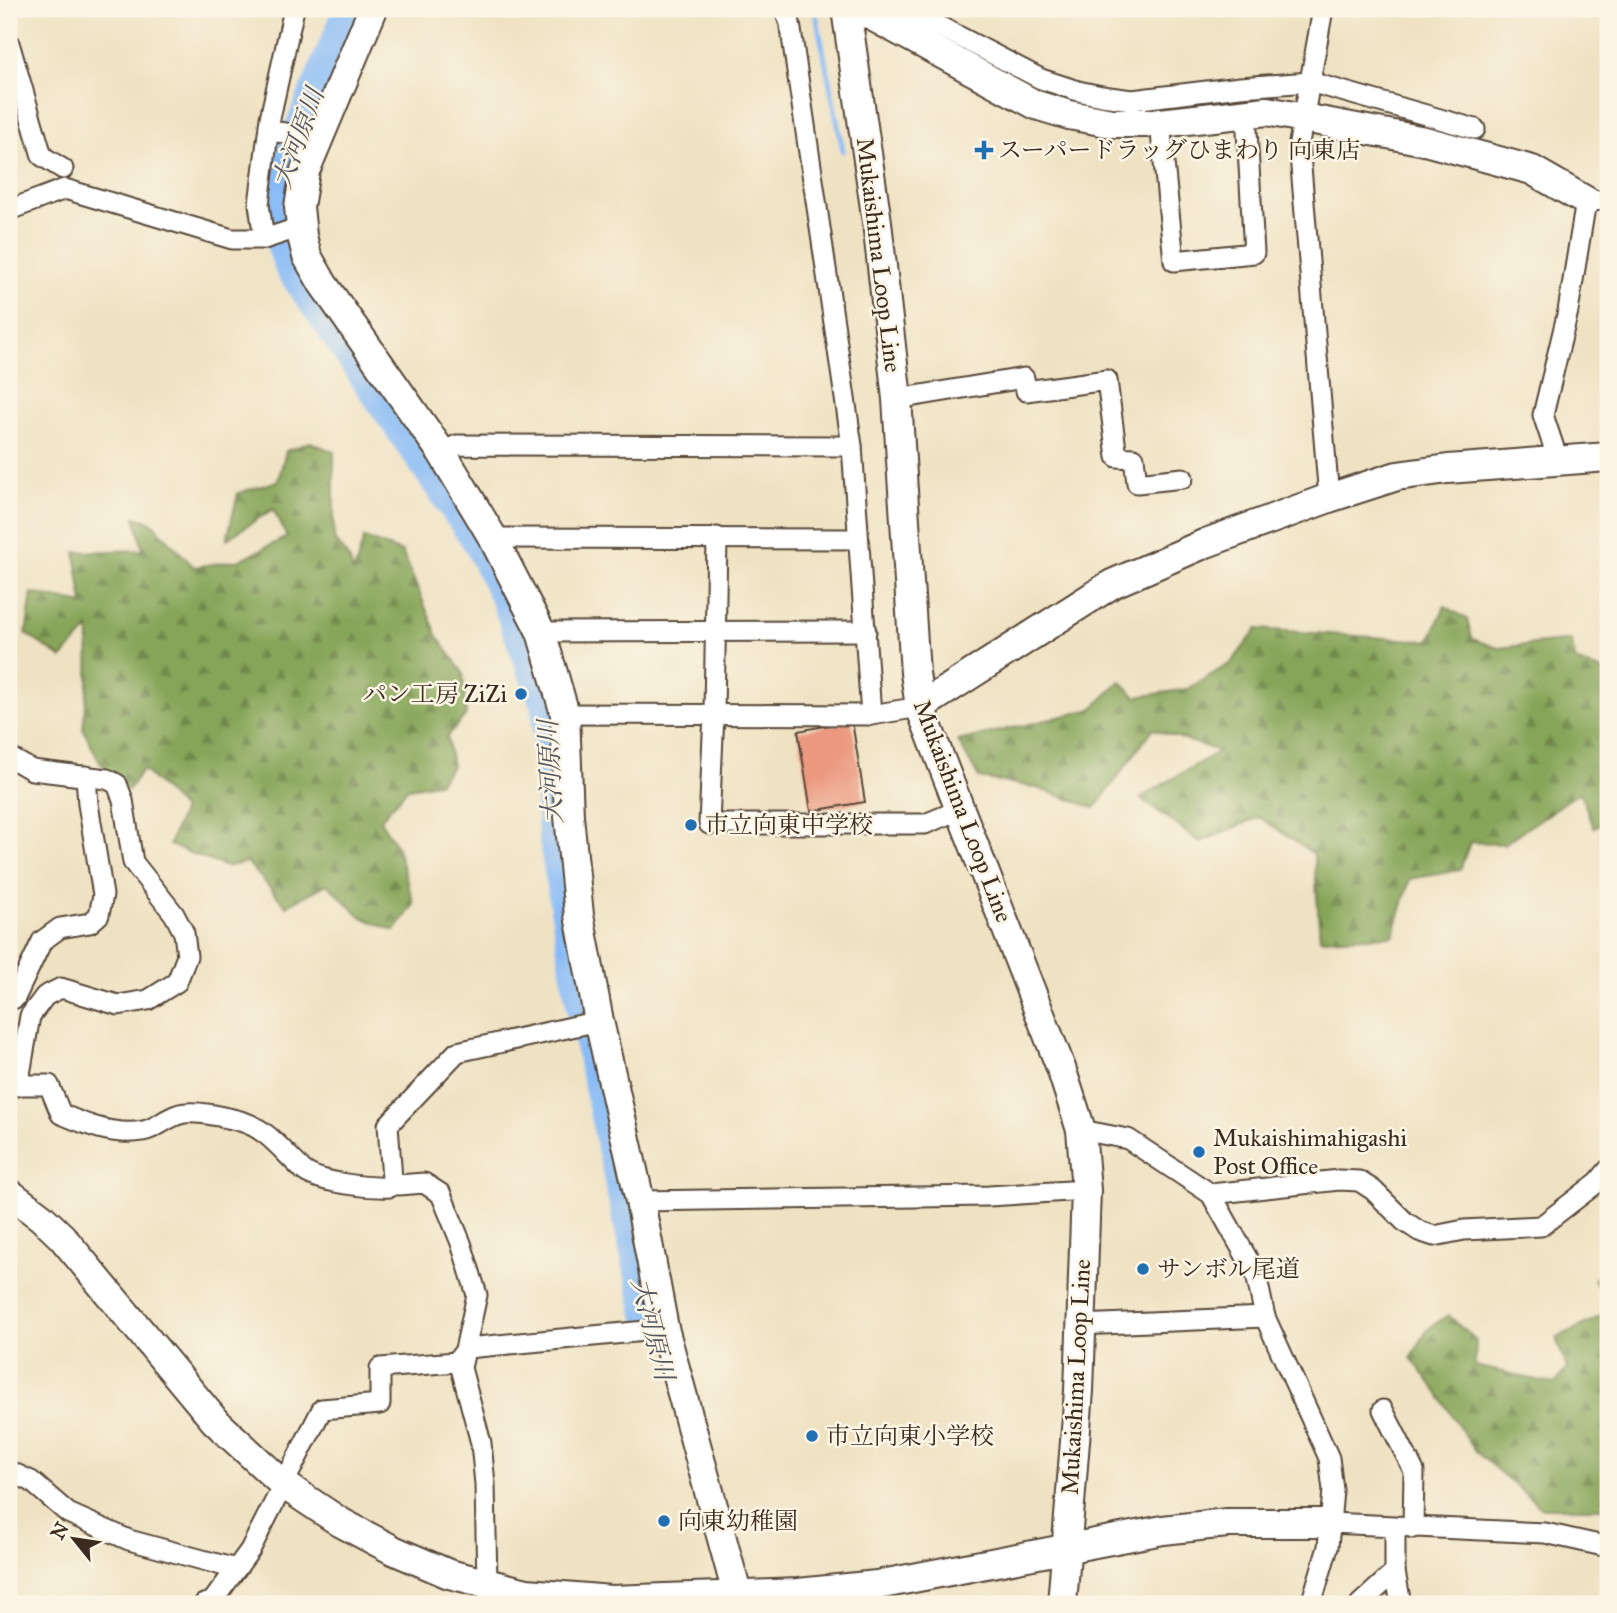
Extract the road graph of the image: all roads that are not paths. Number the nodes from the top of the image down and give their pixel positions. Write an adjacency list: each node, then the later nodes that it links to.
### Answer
1 (295, 9): 13 (street)
2 (373, 9): 14 (street)
3 (784, 9): 21 (street)
4 (906, 9): 8 (street)
5 (1323, 9): 8 (street)
6 (846, 11): 11 (street); 20 (street, Mukaishima Loop Line)
7 (9, 43): 15 (street)
8 (1310, 82): 10 (street); 12 (street)
9 (1246, 113): 10 (street); 11 (street); 11 (street)
10 (1302, 117): 16 (street); 26 (street)
11 (1160, 123)
12 (1475, 129)
13 (277, 132): 14 (street); 19 (street)
14 (314, 148): 18 (street)
15 (63, 169)
16 (1597, 201): 24 (street)
17 (9, 211): 19 (street)
18 (294, 229): 19 (street); 22 (street)
19 (264, 239)
20 (897, 399): 25 (street); 33 (street, Mukaishima Loop Line)
21 (852, 446): 22 (street); 29 (street)
22 (442, 453): 28 (street)
23 (1608, 457): 24 (street)
24 (1558, 460): 26 (street)
25 (1183, 478)
26 (1329, 498): 33 (street)
27 (717, 537): 28 (street); 29 (street); 30 (street)
28 (493, 538): 32 (street)
29 (858, 538): 31 (street)
30 (714, 631): 31 (street); 32 (street); 35 (street)
31 (866, 631): 36 (street)
32 (541, 632): 34 (street)
33 (920, 708): 36 (street); 39 (street, Mukaishima Loop Line)
34 (565, 713): 35 (street); 41 (street)
35 (714, 713): 36 (street); 39 (street)
36 (871, 715)
37 (9, 757): 38 (street)
38 (86, 776): 40 (street); 42 (street)
39 (961, 809): 43 (street, Mukaishima Loop Line)
40 (9, 1000)
41 (599, 1021): 45 (street); 49 (street)
42 (13, 1086): 45 (street)
43 (1081, 1130): 46 (street, Mukaishima Loop Line); 48 (street)
44 (1608, 1170): 48 (street)
45 (394, 1183): 53 (street)
46 (1086, 1190): 49 (street); 51 (street, Mukaishima Loop Line)
47 (9, 1194): 56 (street)
48 (1211, 1194): 50 (street)
49 (640, 1201): 64 (street)
50 (1265, 1317): 51 (street); 57 (street)
51 (1080, 1325): 60 (street, Mukaishima Loop Line)
52 (650, 1331): 53 (street)
53 (467, 1348): 56 (street); 63 (street)
54 (1383, 1410): 58 (street)
55 (9, 1471): 61 (street)
56 (283, 1484): 61 (street); 63 (street)
57 (1330, 1523): 58 (street); 60 (street); 67 (street)
58 (1404, 1527): 59 (street); 62 (street)
59 (1608, 1547)
60 (1066, 1548): 64 (street); 66 (street, Mukaishima Loop Line)
61 (236, 1569): 65 (street)
62 (1395, 1572): 68 (street); 69 (street)
63 (489, 1594): 64 (street)
64 (739, 1601)
65 (204, 1604)
66 (1062, 1604)
67 (1311, 1604)
68 (1360, 1604)
69 (1401, 1604)

